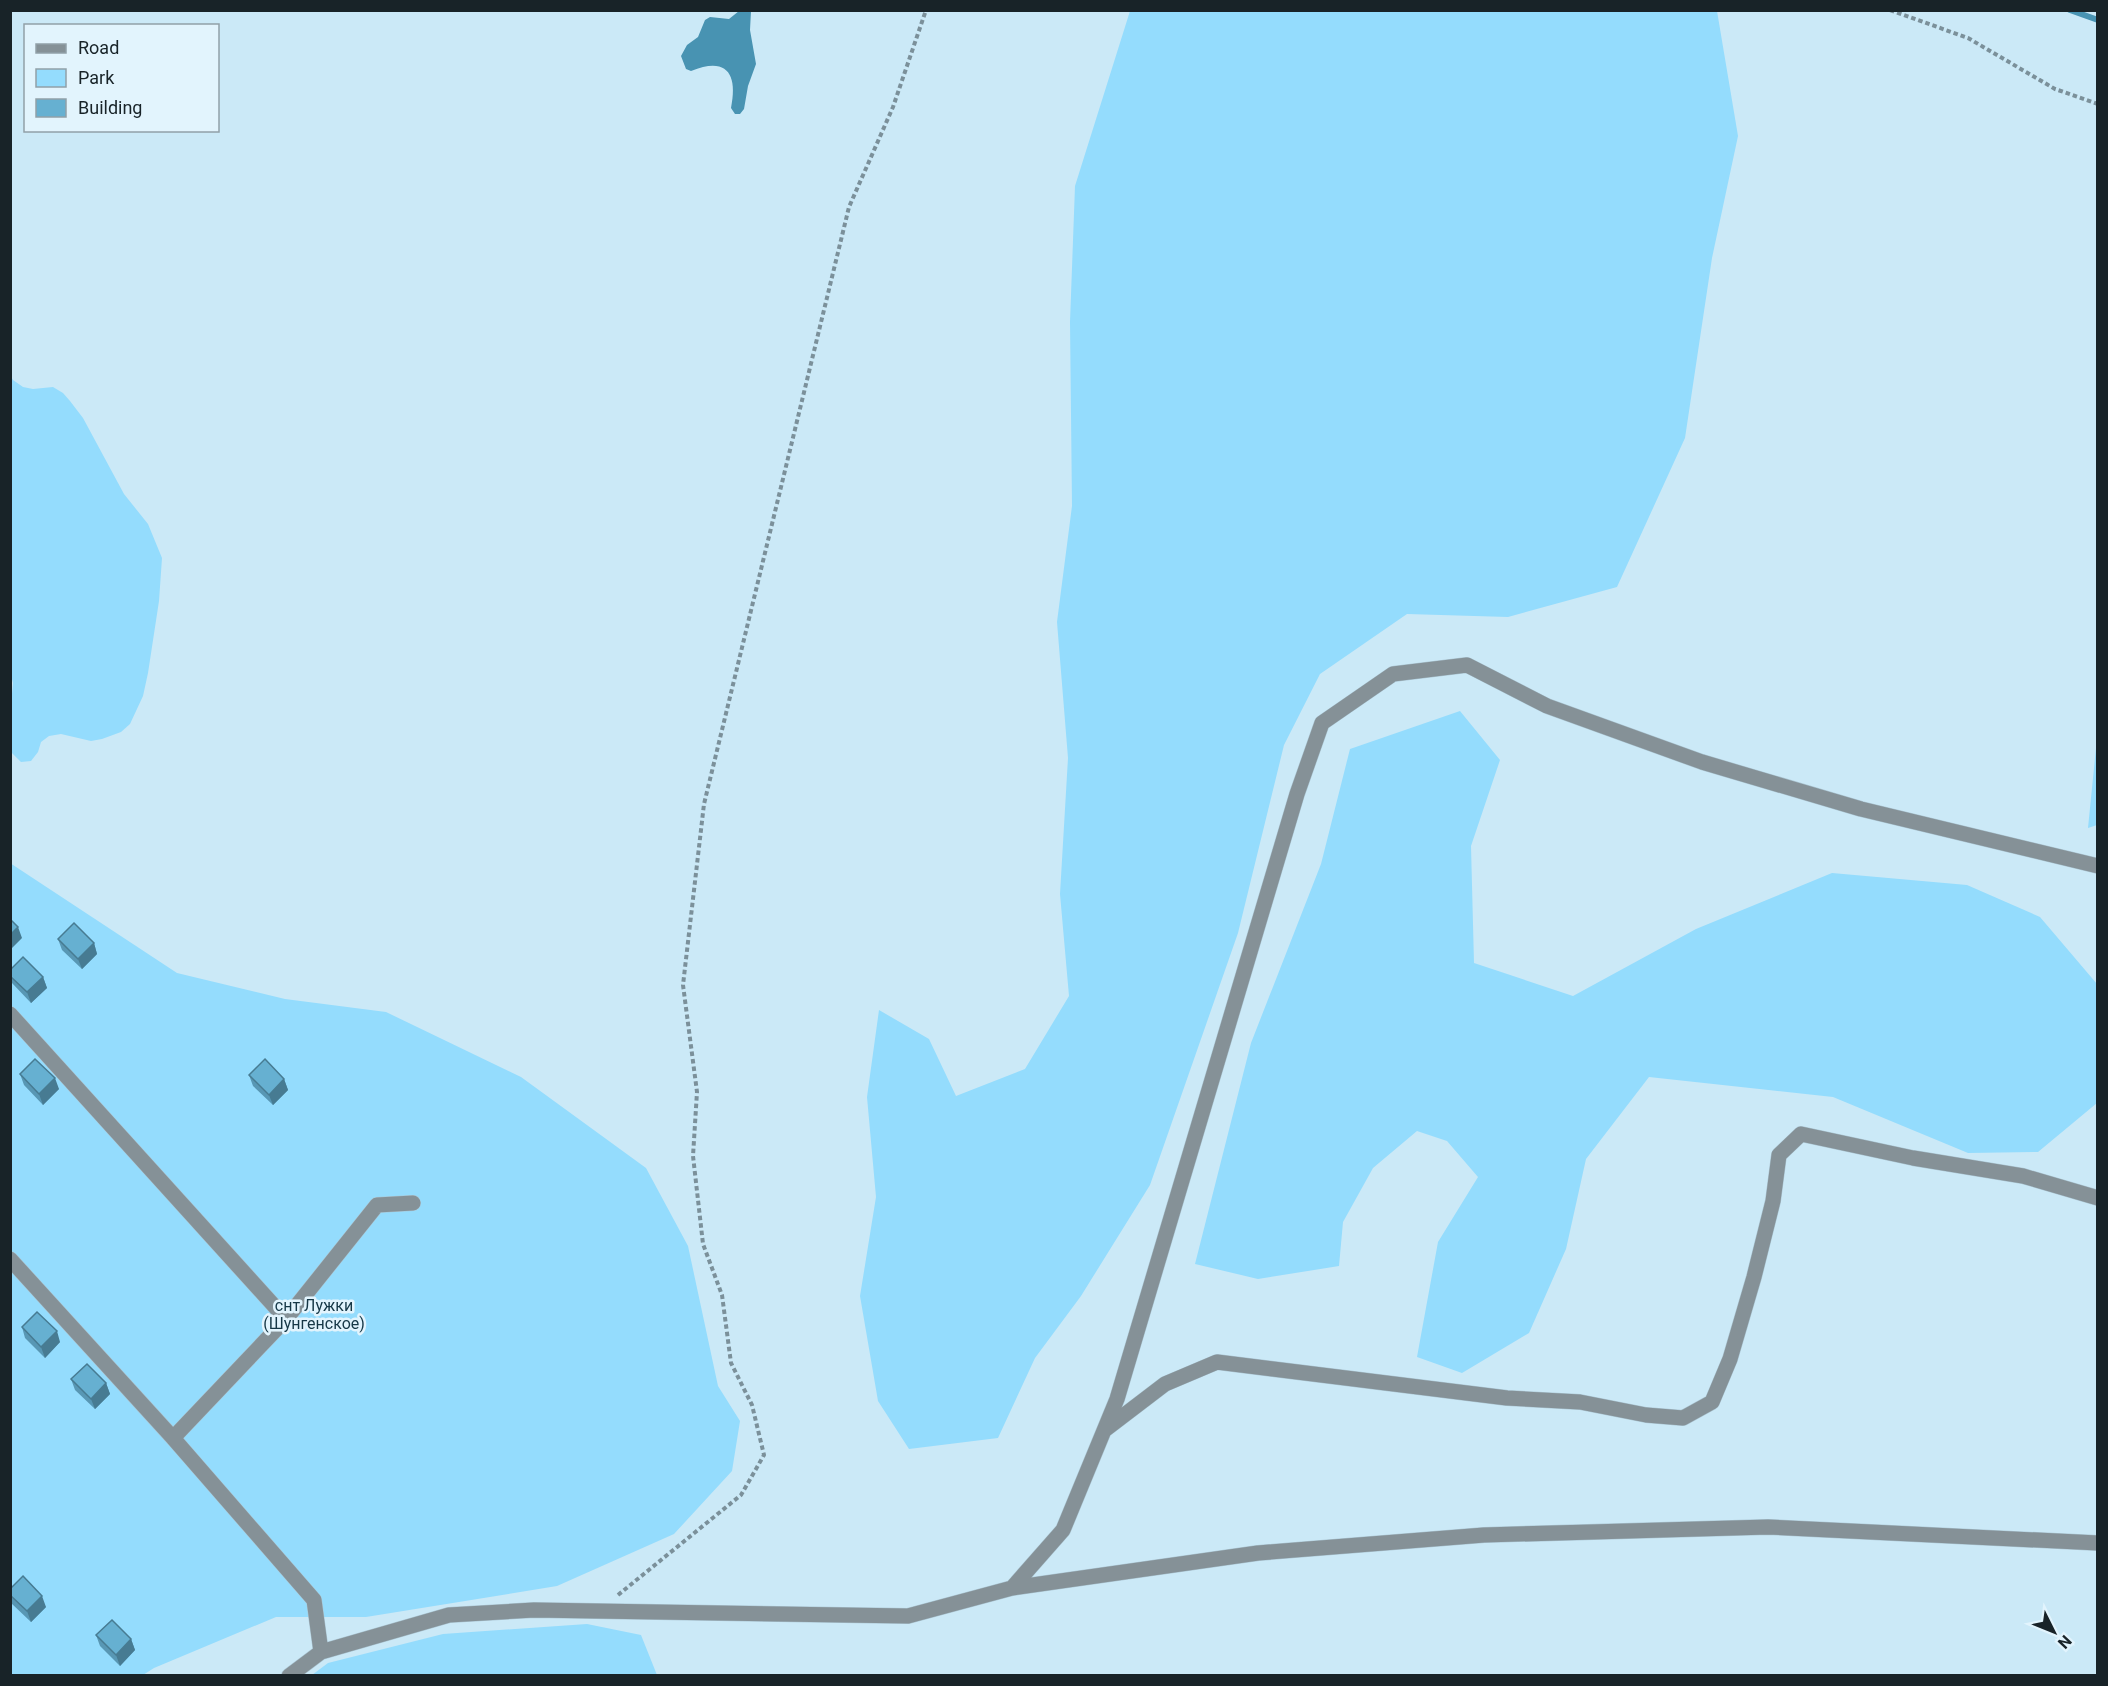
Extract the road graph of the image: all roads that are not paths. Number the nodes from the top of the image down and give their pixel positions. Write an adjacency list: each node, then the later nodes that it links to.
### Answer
1 (2097, 866): 7 (street)
2 (10, 1014): 6 (street)
3 (2097, 1198): 7 (street)
4 (413, 1203): 6 (street)
5 (10, 1259): 8 (street)
6 (286, 1319): 8 (street)
7 (1104, 1431): 10 (street)
8 (173, 1438): 11 (street)
9 (2097, 1543): 10 (street)
10 (1012, 1588): 11 (street)
11 (321, 1652): 12 (street)
12 (289, 1676)

